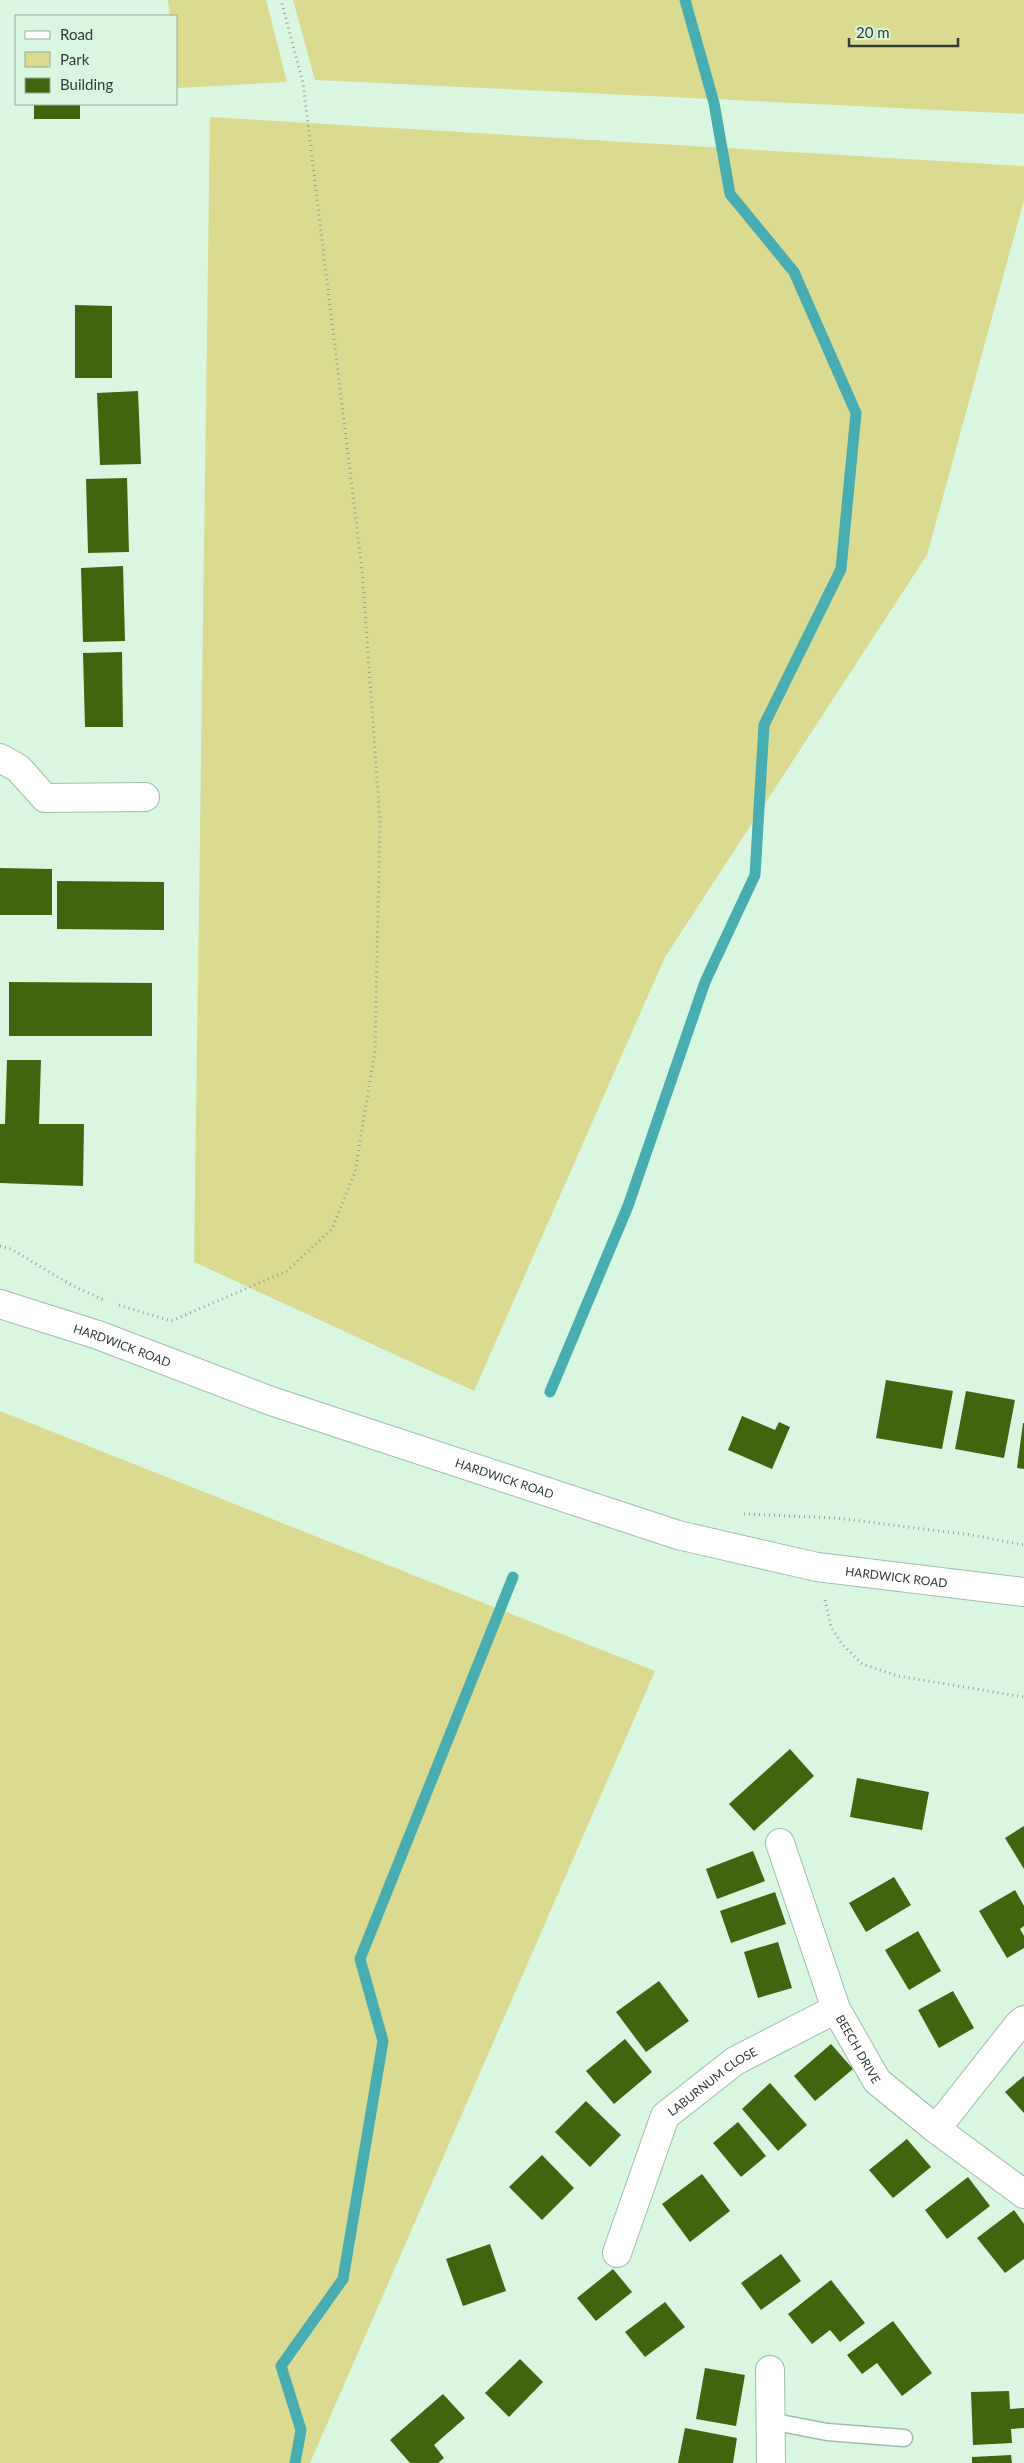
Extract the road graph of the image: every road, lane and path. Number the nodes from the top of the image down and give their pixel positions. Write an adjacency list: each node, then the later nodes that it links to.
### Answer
1 (281, 0): 7 (path)
2 (0, 758): 3 (street)
3 (145, 797)
4 (0, 1246): 5 (path)
5 (109, 1302)
6 (0, 1304): 10 (street, HARDWICK ROAD)
7 (118, 1305)
8 (738, 1514): 9 (path)
9 (1024, 1545)
10 (1024, 1592)
11 (780, 1843): 12 (street, BEECH DRIVE)
12 (836, 2010): 14 (street, BEECH DRIVE); 16 (street, LABURNUM CLOSE)
13 (1024, 2020): 14 (street)
14 (936, 2129): 15 (street, BEECH DRIVE)
15 (1024, 2194)
16 (617, 2252)
17 (770, 2370): 18 (street)
18 (770, 2421): 19 (lane); 20 (street)
19 (904, 2438)
20 (771, 2463)

